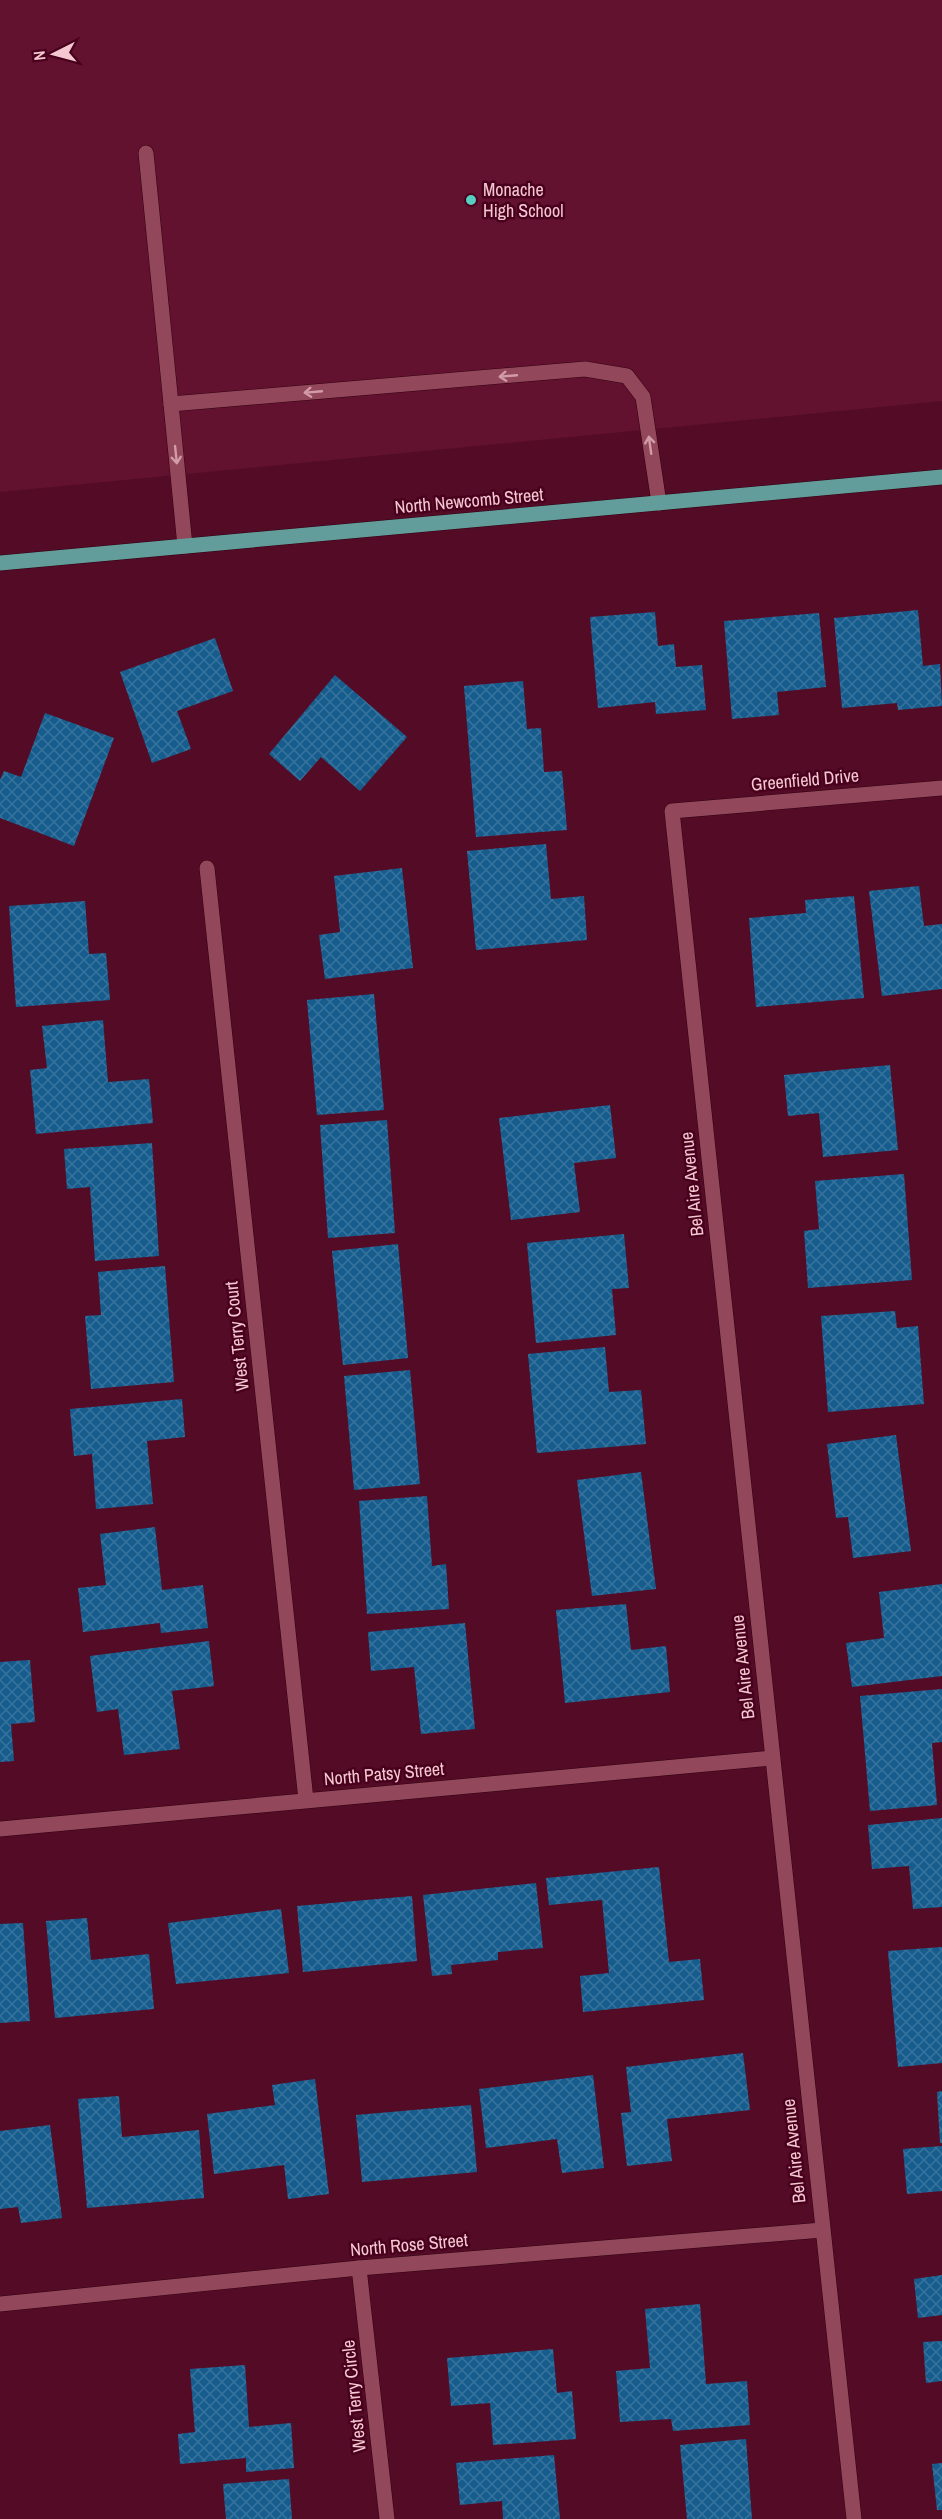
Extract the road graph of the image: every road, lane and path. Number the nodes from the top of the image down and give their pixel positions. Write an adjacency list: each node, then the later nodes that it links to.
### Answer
1 (146, 153): 2 (street)
2 (171, 404): 4 (street, one-way to 2); 5 (street, one-way to 5)
3 (942, 477): 4 (main road, North Newcomb Street)
4 (659, 503): 5 (main road, North Newcomb Street)
5 (185, 546): 6 (main road, North Newcomb Street)
6 (0, 563)
7 (942, 788): 8 (street, Greenfield Drive)
8 (672, 811): 10 (street, Bel Aire Avenue)
9 (207, 868): 11 (street, West Terry Court)
10 (772, 1758): 11 (street, North Patsy Street); 13 (street, Bel Aire Avenue)
11 (306, 1800): 12 (street, North Patsy Street)
12 (0, 1829)
13 (822, 2230): 14 (street, North Rose Street); 17 (street, Bel Aire Avenue)
14 (359, 2268): 15 (street, North Rose Street); 16 (street, West Terry Circle)
15 (0, 2304)
16 (387, 2519)
17 (854, 2519)

